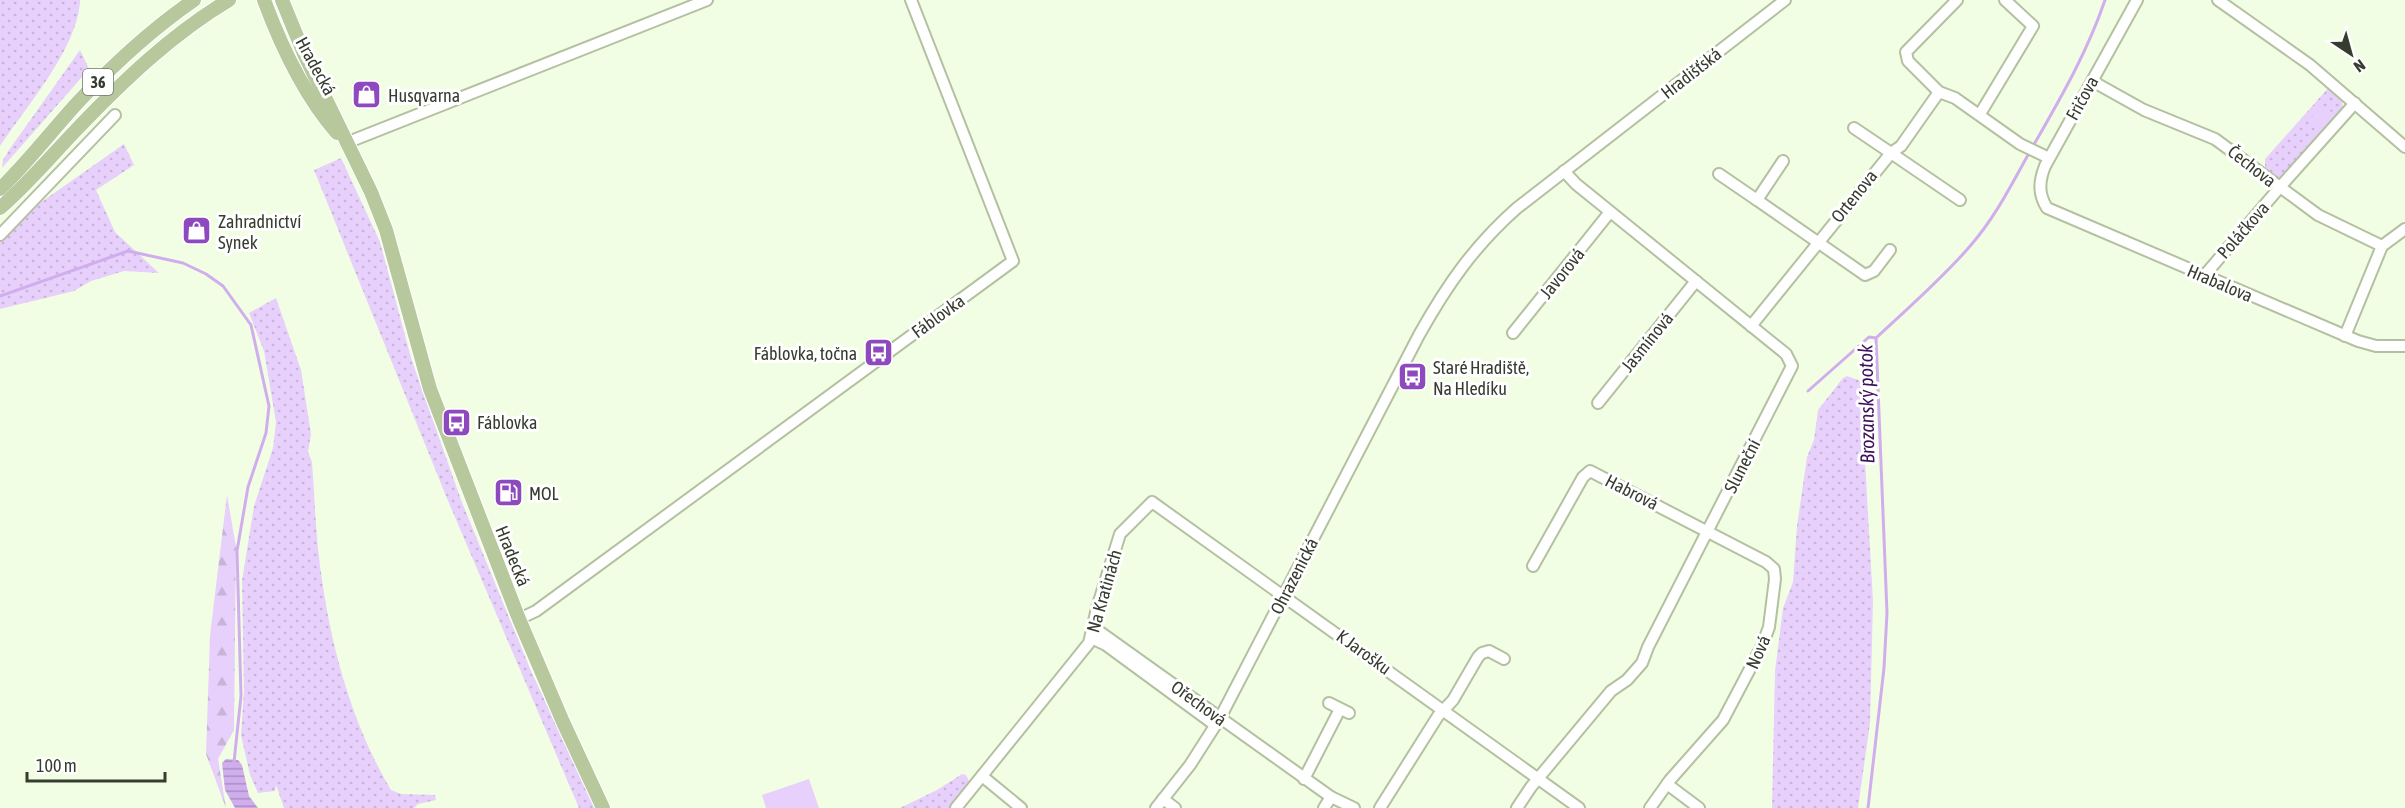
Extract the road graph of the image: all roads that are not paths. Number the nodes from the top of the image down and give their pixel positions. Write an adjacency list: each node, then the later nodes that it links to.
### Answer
1 (194, 0): 26 (main road, 36)
2 (229, 0): 30 (main road, 36)
3 (264, 0): 18 (main road, Hradecká)
4 (282, 0): 18 (main road, Hradecká)
5 (707, 0): 18 (street)
6 (911, 0): 47 (street, Fáblovka)
7 (1785, 0): 23 (street, Hradišťská)
8 (1957, 0): 13 (street)
9 (2005, 0): 15 (street)
10 (2137, 0): 12 (street, Fričova)
11 (2218, 0): 14 (street)
12 (2092, 81): 21 (street, Fričova); 25 (street, Čechova)
13 (1939, 92): 15 (street); 20 (street, Ortenova)
14 (2355, 103): 19 (street); 25 (street, Poláčkova)
15 (1980, 114): 21 (street)
16 (115, 116): 33 (street)
17 (1854, 128): 20 (street, Ortenova)
18 (346, 143): 47 (main road, Hradecká)
19 (2404, 144)
20 (1891, 153): 28 (street, Ortenova); 34 (street, Ortenova)
21 (2049, 158): 29 (street, Fričova)
22 (1783, 161): 27 (street)
23 (1564, 171): 31 (street, Sluneční); 46 (street, Ohrazenická)
24 (1719, 174): 27 (street, Ortenova)
25 (2280, 187): 35 (street, Čechova); 37 (street, Poláčkova)
26 (0, 189)
27 (1757, 200): 34 (street, Ortenova)
28 (1960, 200)
29 (2042, 200): 37 (street, Hrabalova)
30 (0, 208)
31 (1610, 212): 38 (street, Sluneční); 40 (street, Javorová)
32 (2405, 229): 35 (street)
33 (0, 235)
34 (1817, 241): 36 (street, Ortenova); 39 (street, Ortenova)
35 (2382, 246): 41 (street)
36 (1890, 250)
37 (2205, 276): 41 (street, Hrabalova)
38 (1696, 281): 39 (street, Sluneční); 43 (street, Jasmínová)
39 (1751, 326): 44 (street, Sluneční)
40 (1513, 333)
41 (2344, 336): 42 (street, Hrabalova)
42 (2405, 346)
43 (1598, 404)
44 (1708, 531): 45 (street, Habrová); 54 (street, Sluneční); 56 (street, Nová)
45 (1533, 566)
46 (1283, 595): 48 (street, Na Kratinách); 51 (street, K Jarošku); 52 (street, Ohrazenická)
47 (519, 619): 59 (main road, Hradecká)
48 (1092, 632): 52 (street, Ořechová); 53 (street, Na Kratinách)
49 (1504, 659): 51 (street)
50 (1329, 703): 55 (street)
51 (1443, 710): 54 (street, K Jarošku); 66 (street)
52 (1218, 722): 55 (street, Ořechová); 58 (street, Ohrazenická)
53 (982, 776): 60 (street, Na Kratinách); 61 (street)
54 (1537, 778): 67 (street, Sluneční); 68 (street, K Jarošku)
55 (1304, 779): 57 (street, Ořechová)
56 (1667, 784): 69 (street, Nová); 70 (street)
57 (1331, 797): 64 (street); 65 (street, Ořechová)
58 (1163, 799): 62 (street, Ohrazenická); 63 (street)
59 (603, 808)
60 (956, 808)
61 (1021, 808)
62 (1156, 808)
63 (1175, 808)
64 (1324, 808)
65 (1354, 808)
66 (1380, 808)
67 (1516, 808)
68 (1578, 808)
69 (1650, 808)
70 (1699, 808)

